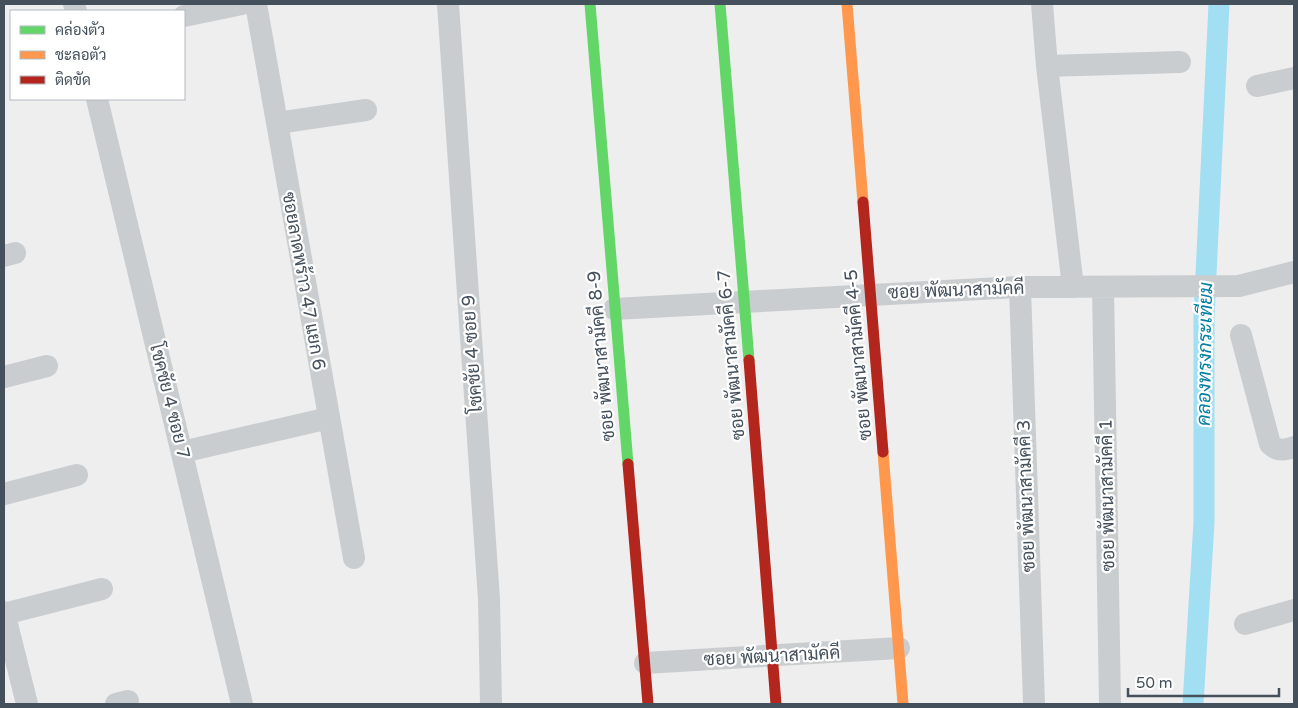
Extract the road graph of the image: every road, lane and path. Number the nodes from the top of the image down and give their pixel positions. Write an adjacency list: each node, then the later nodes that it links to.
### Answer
1 (242, 4): 8 (street)
2 (256, 4): 15 (street, ซอยลาดพร้าว 47 แยก 6)
3 (448, 4): 41 (street, โชคชัย 4 ซอย 9)
4 (590, 4): 22 (street, ซอย พัฒนาสามัคคี 8-9)
5 (720, 4): 21 (street, ซอย พัฒนาสามัคคี 6-7)
6 (847, 4): 20 (street, ซอย พัฒนาสามัคคี 4-5)
7 (1042, 4): 10 (street)
8 (185, 16)
9 (1180, 62): 10 (street)
10 (1047, 66): 19 (street)
11 (1294, 78): 12 (street)
12 (1257, 86)
13 (96, 100): 28 (street, โชคชัย 4 ซอย 7)
14 (366, 110): 15 (street)
15 (277, 123): 26 (street, ซอยลาดพร้าว 47 แยก 6)
16 (1294, 272): 17 (street, ซอย พัฒนาสามัคคี)
17 (1102, 286): 19 (street, ซอย พัฒนาสามัคคี); 46 (street, ซอย พัฒนาสามัคคี 1)
18 (1020, 287): 19 (street, ซอย พัฒนาสามัคคี); 20 (street, ซอย พัฒนาสามัคคี); 45 (street, ซอย พัฒนาสามัคคี 3)
19 (1073, 288)
20 (871, 294): 21 (street, ซอย พัฒนาสามัคคี); 36 (street, ซอย พัฒนาสามัคคี 4-5)
21 (744, 300): 22 (street, ซอย พัฒนาสามัคคี); 37 (street, ซอย พัฒนาสามัคคี 6-7)
22 (614, 309): 38 (street, ซอย พัฒนาสามัคคี 8-9)
23 (1241, 335): 27 (street)
24 (47, 366): 25 (street)
25 (4, 377)
26 (329, 418): 28 (street); 31 (street, ซอยลาดพร้าว 47 แยก 6)
27 (1294, 447)
28 (182, 452): 40 (street, โชคชัย 4 ซอย 7)
29 (76, 475): 30 (street)
30 (4, 494)
31 (354, 558)
32 (102, 589): 34 (street)
33 (1294, 610): 35 (street)
34 (4, 613): 39 (street)
35 (1245, 624)
36 (899, 648): 37 (street, ซอย พัฒนาสามัคคี); 44 (street, ซอย พัฒนาสามัคคี 4-5)
37 (773, 656): 38 (street, ซอย พัฒนาสามัคคี); 43 (street, ซอย พัฒนาสามัคคี 6-7)
38 (645, 663): 42 (street, ซอย พัฒนาสามัคคี 8-9)
39 (27, 704)
40 (242, 704)
41 (491, 704)
42 (648, 704)
43 (776, 704)
44 (903, 704)
45 (1034, 704)
46 (1110, 704)

